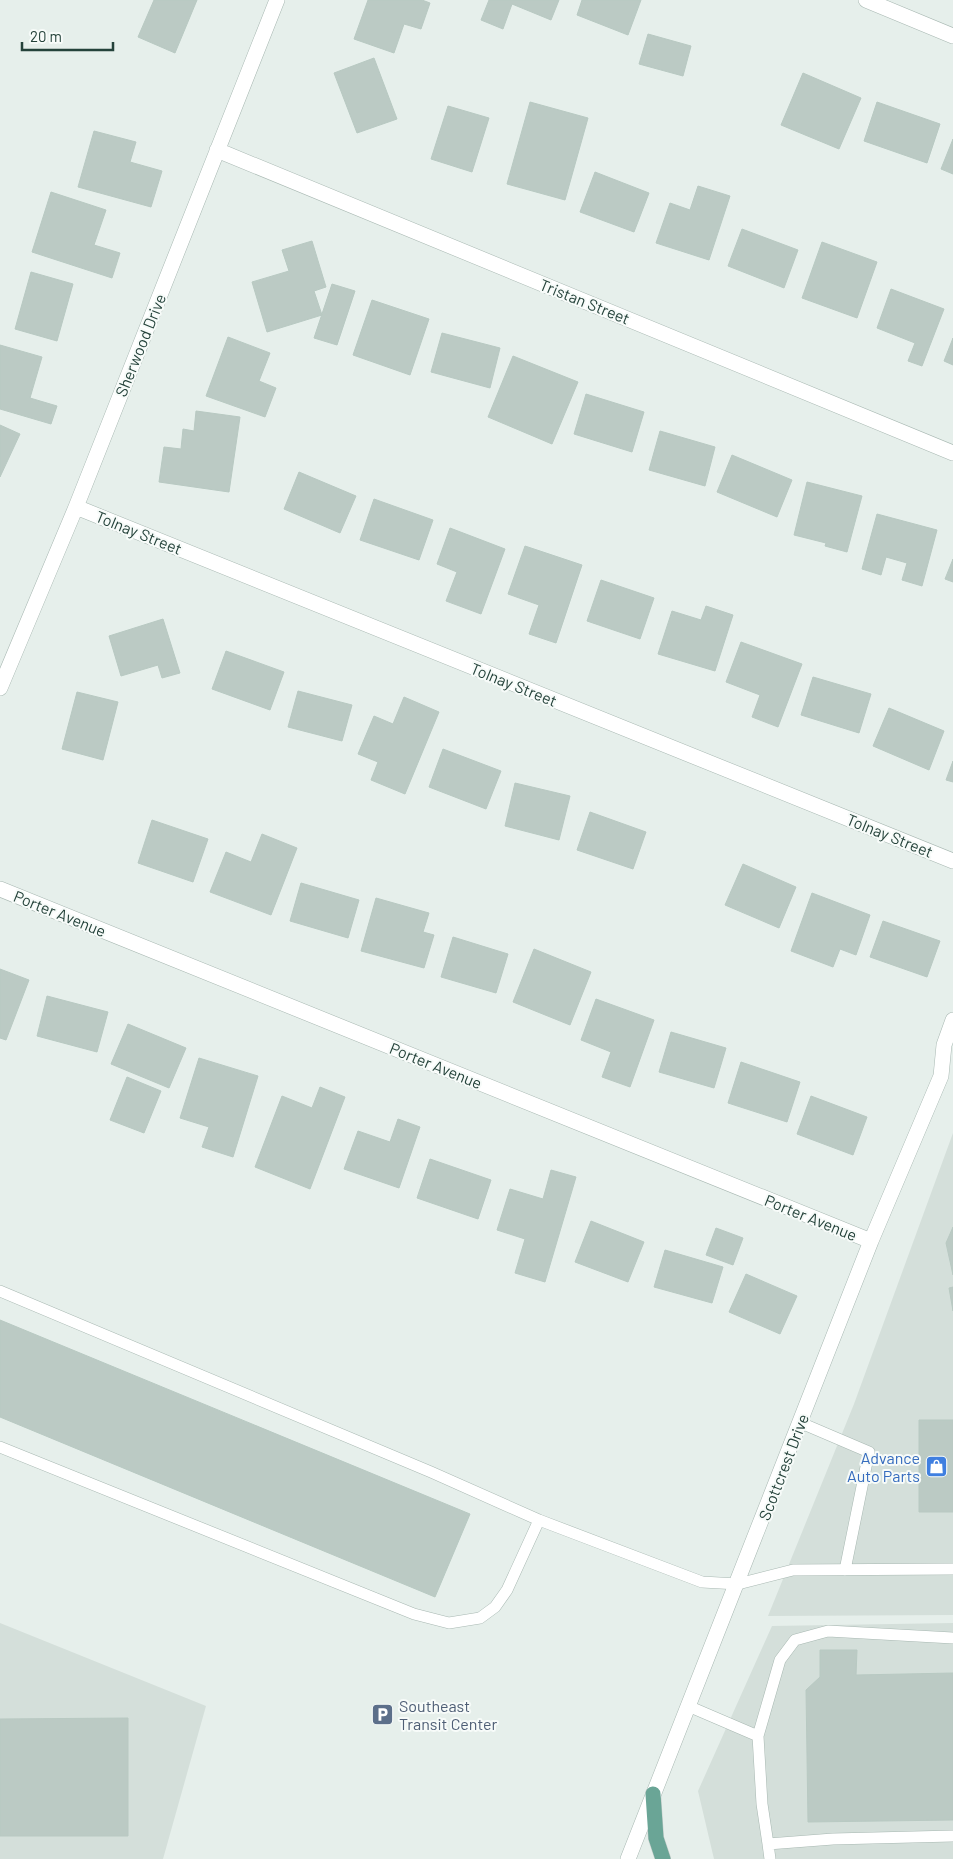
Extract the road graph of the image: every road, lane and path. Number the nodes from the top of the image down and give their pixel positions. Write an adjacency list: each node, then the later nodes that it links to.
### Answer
1 (277, 0): 4 (street, Sherwood Drive)
2 (866, 0): 3 (street)
3 (953, 36)
4 (217, 150): 5 (street, Tristan Street); 6 (street, Sherwood Drive)
5 (953, 453)
6 (76, 507): 7 (street, Sherwood Drive); 8 (street, Tolnay Street)
7 (0, 688)
8 (953, 861)
9 (0, 889): 13 (street, Porter Avenue)
10 (953, 1020): 12 (street, Scottcrest Drive)
11 (953, 1065): 12 (street, Scottcrest Drive)
12 (941, 1076): 13 (street, Scottcrest Drive)
13 (871, 1242): 15 (street, Scottcrest Drive)
14 (0, 1291): 17 (lane)
15 (801, 1423): 19 (lane); 20 (street, Scottcrest Drive)
16 (0, 1447): 17 (lane)
17 (539, 1520): 20 (lane)
18 (953, 1569): 19 (lane)
19 (845, 1570): 20 (lane)
20 (738, 1584): 22 (street, Scottcrest Drive)
21 (953, 1638): 23 (lane)
22 (688, 1706): 23 (lane); 24 (street, Scottcrest Drive)
23 (758, 1736): 26 (lane)
24 (653, 1794): 27 (street, Scottcrest Drive); 28 (main road)
25 (953, 1836): 26 (lane)
26 (768, 1844): 29 (lane)
27 (628, 1859)
28 (662, 1859)
29 (770, 1859)

